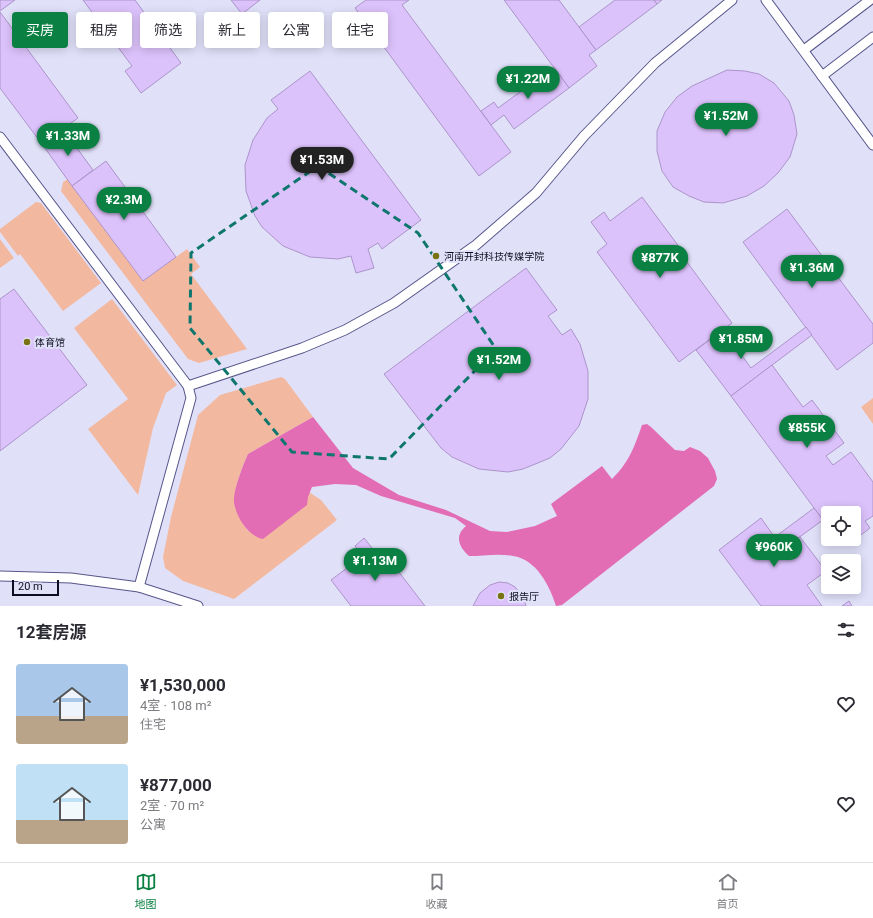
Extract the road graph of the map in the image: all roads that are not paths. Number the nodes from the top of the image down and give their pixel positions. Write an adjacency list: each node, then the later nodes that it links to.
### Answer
1 (732, 0): 9 (lane)
2 (766, 0): 5 (lane)
3 (870, 0): 5 (lane)
4 (873, 37): 6 (lane)
5 (804, 50): 6 (lane)
6 (822, 76): 8 (lane)
7 (0, 137): 9 (lane)
8 (873, 145)
9 (188, 386): 11 (lane)
10 (0, 576): 11 (lane)
11 (139, 586): 12 (lane)
12 (198, 606)

